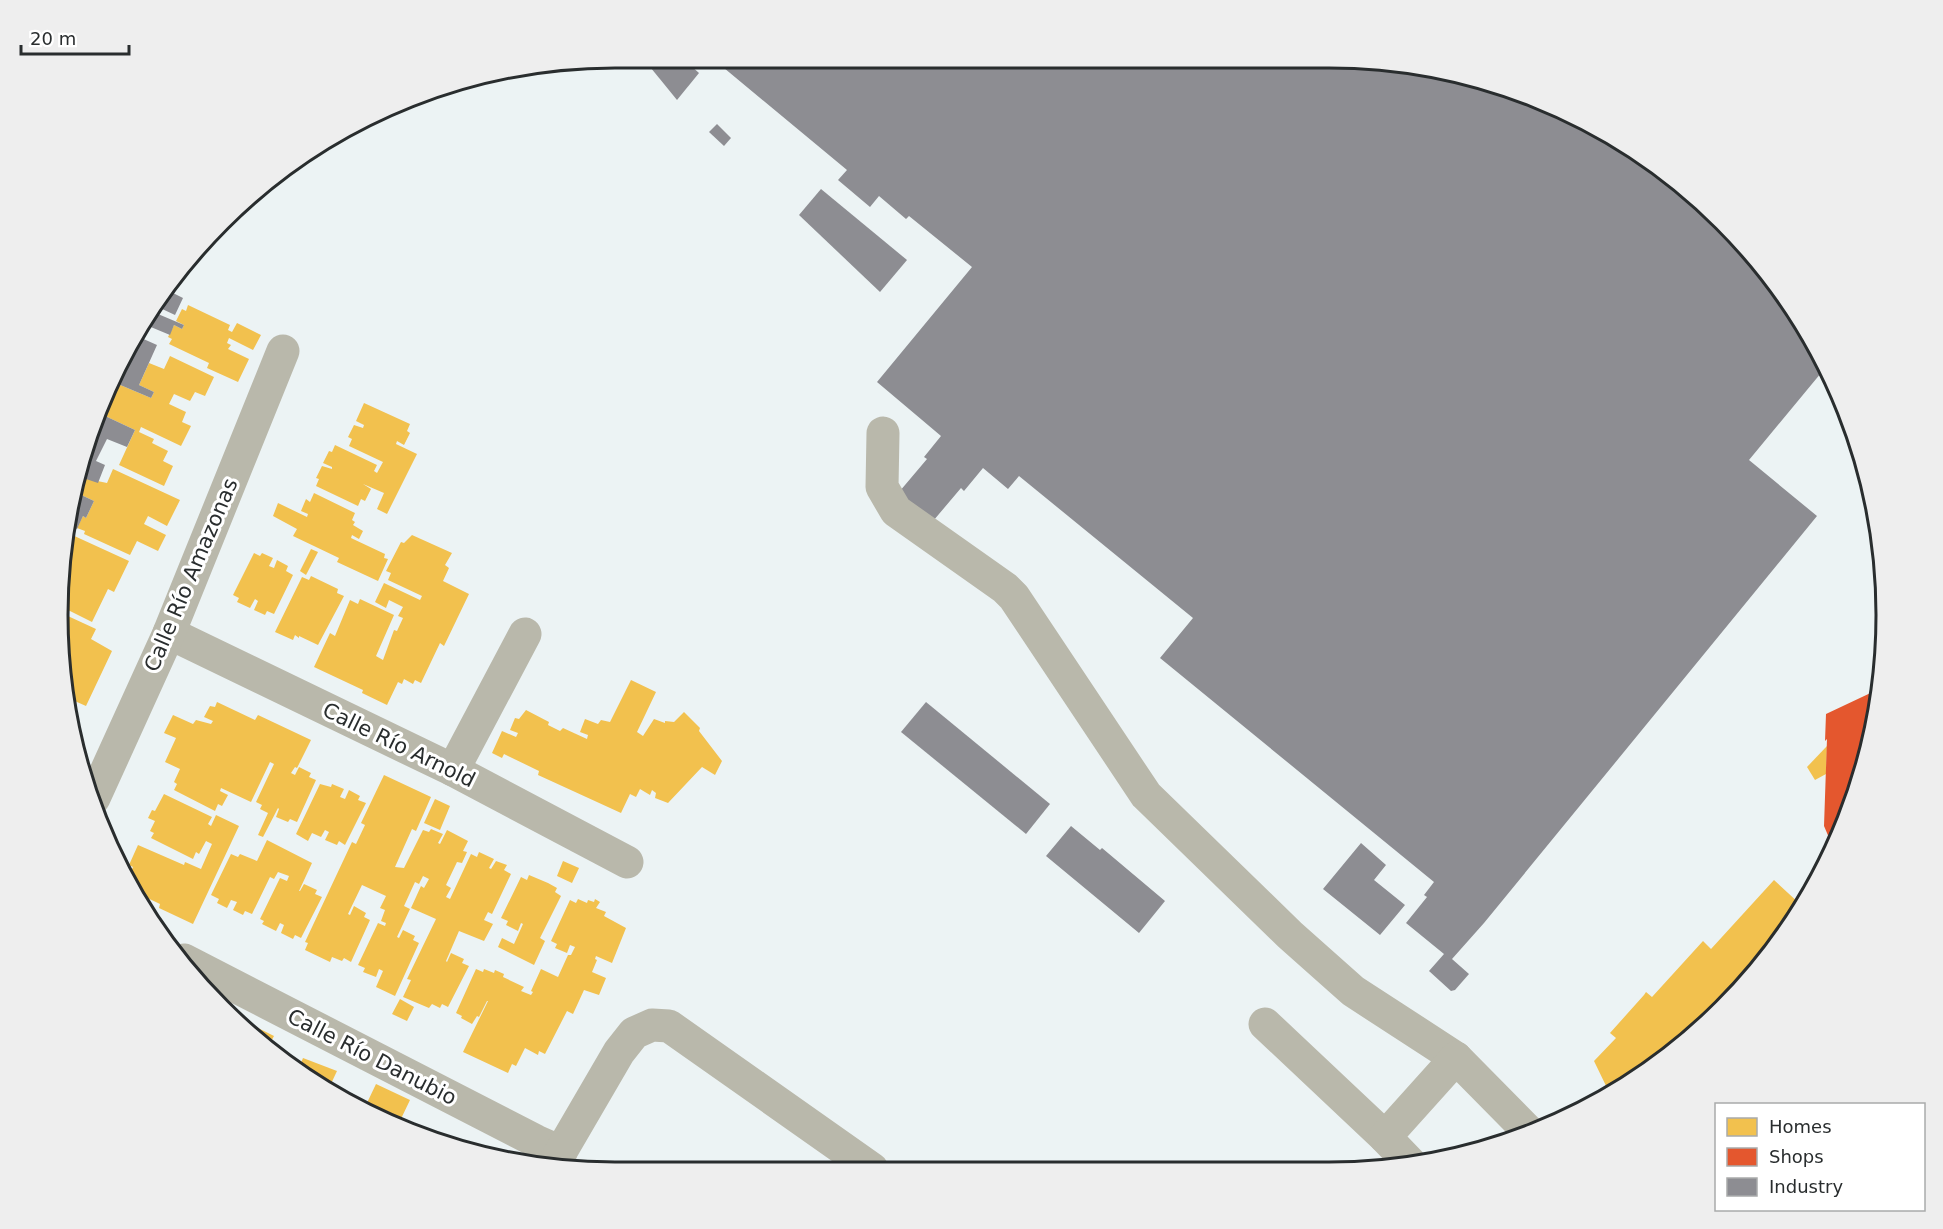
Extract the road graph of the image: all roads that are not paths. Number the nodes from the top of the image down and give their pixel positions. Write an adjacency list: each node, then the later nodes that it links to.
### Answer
1 (283, 351): 3 (street, Calle Río Amazonas)
2 (883, 433): 10 (street)
3 (169, 633): 5 (street, Calle Río Arnold); 6 (street, Calle Río Amazonas)
4 (525, 634): 5 (street)
5 (453, 770): 7 (street, Calle Río Arnold)
6 (97, 791)
7 (627, 862)
8 (196, 966): 14 (street, Calle Río Danubio)
9 (1265, 1024): 12 (street)
10 (1456, 1058): 11 (street); 12 (street)
11 (1523, 1125)
12 (1385, 1137): 13 (street)
13 (1404, 1156)
14 (555, 1158)
15 (558, 1158): 16 (street)
16 (862, 1162)

